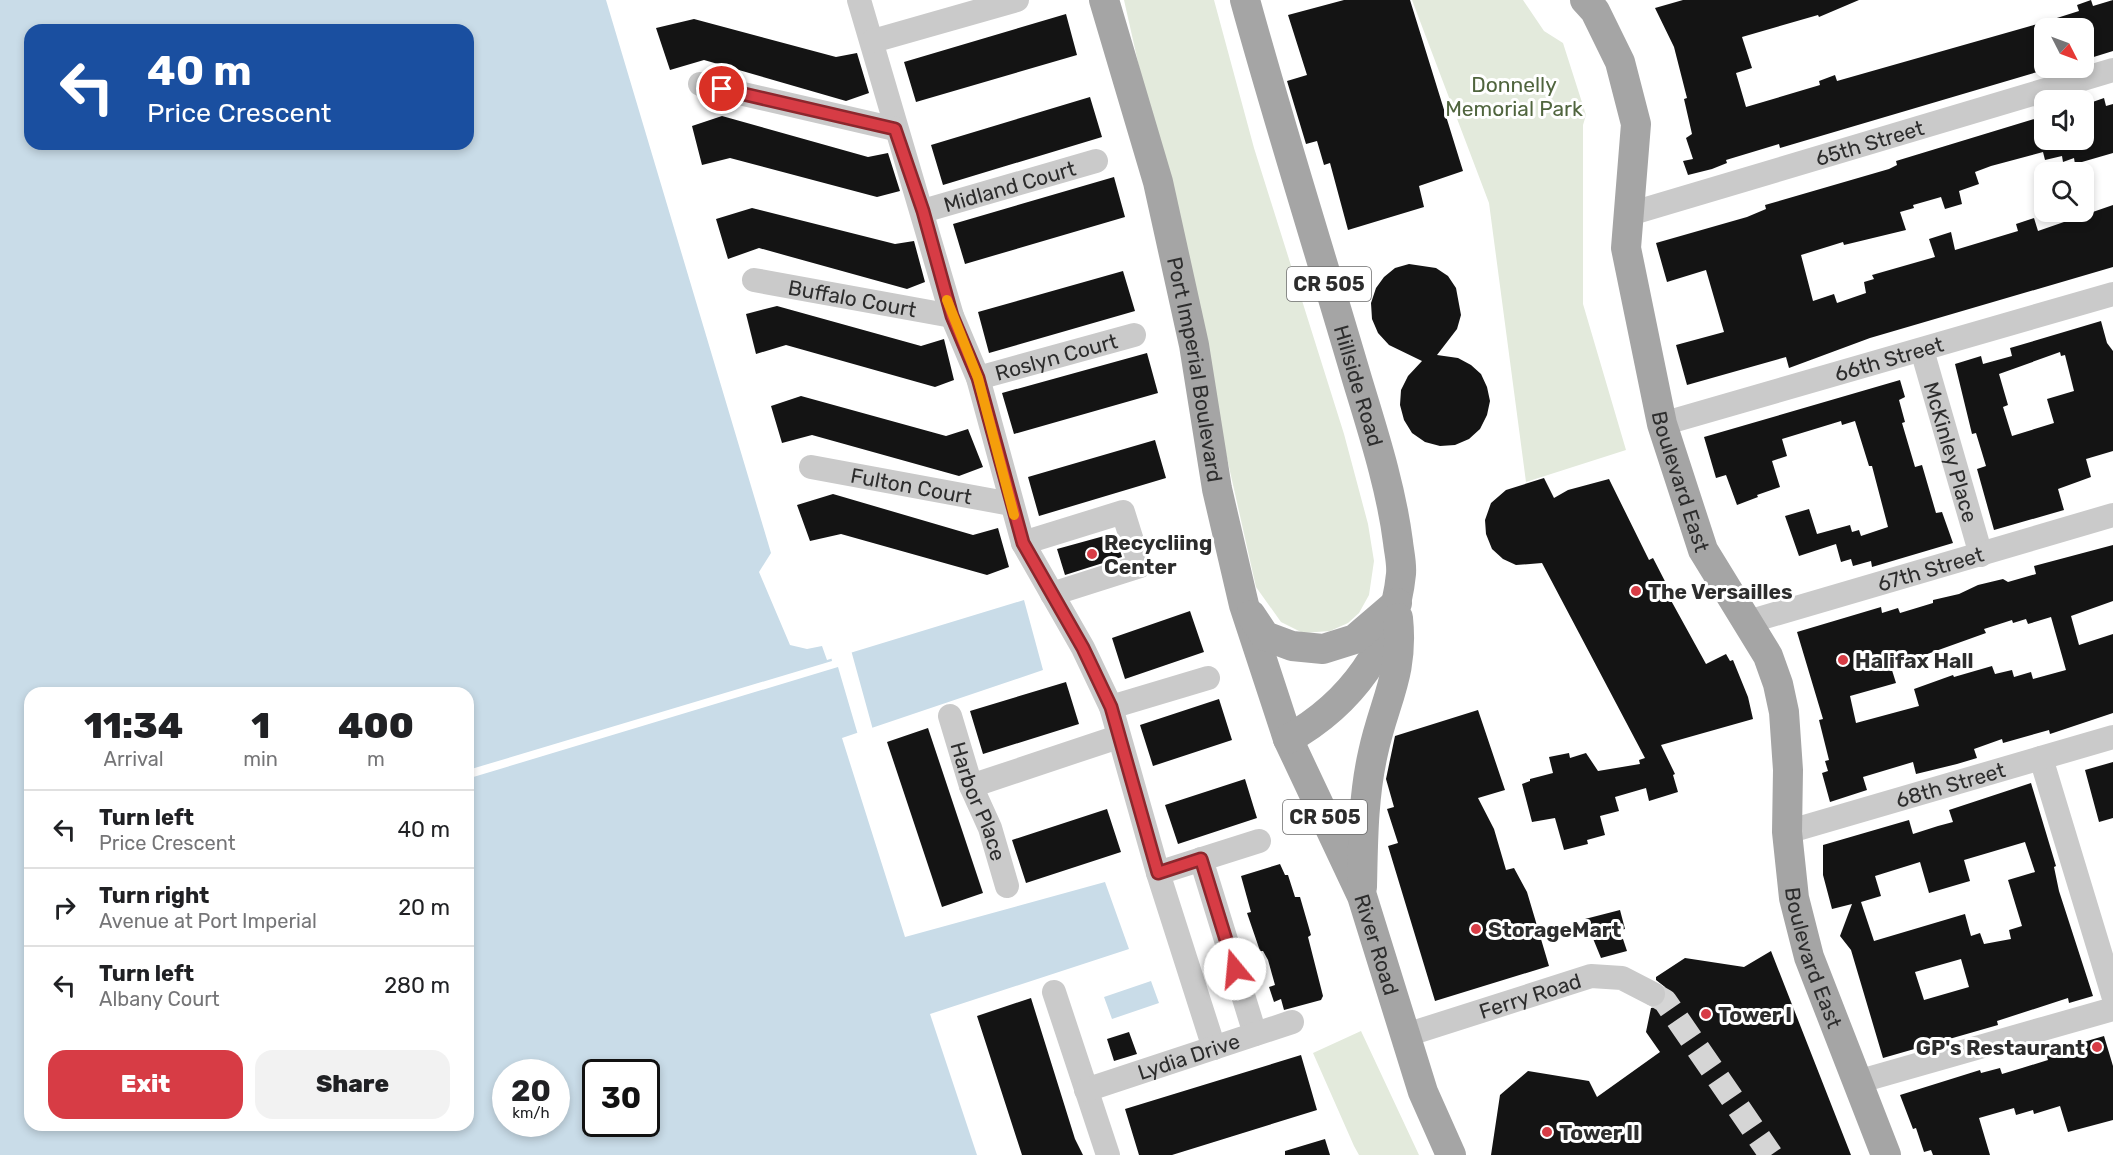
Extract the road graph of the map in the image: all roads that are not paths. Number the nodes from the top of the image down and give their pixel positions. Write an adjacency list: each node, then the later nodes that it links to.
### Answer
1 (859, 0): 6 (street)
2 (1017, 0): 6 (street)
3 (1104, 0): 27 (main road, Port Imperial Boulevard)
4 (1245, 0): 26 (main road, Hillside Road / CR 505)
5 (1586, 0): 12 (main road, Boulevard East)
6 (873, 41): 9 (street)
7 (2113, 70): 12 (street, 65th Street)
8 (700, 84): 9 (street)
9 (895, 129): 11 (street)
10 (1096, 161): 11 (street, Midland Court)
11 (923, 211): 15 (street)
12 (1626, 215): 19 (main road, Boulevard East)
13 (754, 280): 15 (street, Buffalo Court)
14 (2113, 294): 17 (street, 66th Street)
15 (952, 316): 18 (street)
16 (1134, 335): 18 (street, Roslyn Court)
17 (1922, 350): 19 (street, 66th Street); 24 (street, McKinley Place)
18 (978, 378): 21 (street)
19 (1662, 424): 28 (main road, Boulevard East)
20 (811, 467): 21 (street, Fulton Court)
21 (1011, 504): 23 (street)
22 (2113, 515): 24 (street, 67th Street)
23 (1023, 543): 25 (street); 25 (street)
24 (1981, 555): 28 (street, 67th Street)
25 (1052, 594): 30 (street)
26 (1396, 603): 27 (main road); 34 (main road, CR 505); 42 (main road, CR 505)
27 (1244, 605): 34 (main road, Port Imperial Boulevard)
28 (1748, 622): 37 (main road, Boulevard East)
29 (1208, 678): 30 (street)
30 (1111, 707): 32 (street)
31 (950, 716): 36 (street, Harbor Place)
32 (1118, 737): 36 (street); 40 (street)
33 (2113, 737): 35 (street, 68th Street)
34 (1288, 739): 42 (main road, River Road / CR 505)
35 (2041, 758): 37 (street, 68th Street); 45 (street)
36 (971, 786): 41 (street, Harbor Place)
37 (1787, 832): 51 (main road, Boulevard East)
38 (1259, 842): 39 (street)
39 (1201, 859): 40 (street); 48 (street)
40 (1158, 873): 50 (street)
41 (1007, 886)
42 (1362, 896): 49 (main road, River Road / CR 505)
43 (1054, 992): 52 (street)
44 (1653, 994): 49 (street, Ferry Road)
45 (2113, 995)
46 (2113, 1009): 51 (street)
47 (1292, 1022): 48 (street, Lydia Drive)
48 (1255, 1034): 50 (street, Lydia Drive)
49 (1406, 1035): 54 (main road, River Road / CR 505)
50 (1214, 1048): 52 (street, Lydia Drive)
51 (1857, 1082): 55 (main road, Boulevard East)
52 (1086, 1090): 53 (street)
53 (1108, 1155)
54 (1451, 1155)
55 (1887, 1155)

